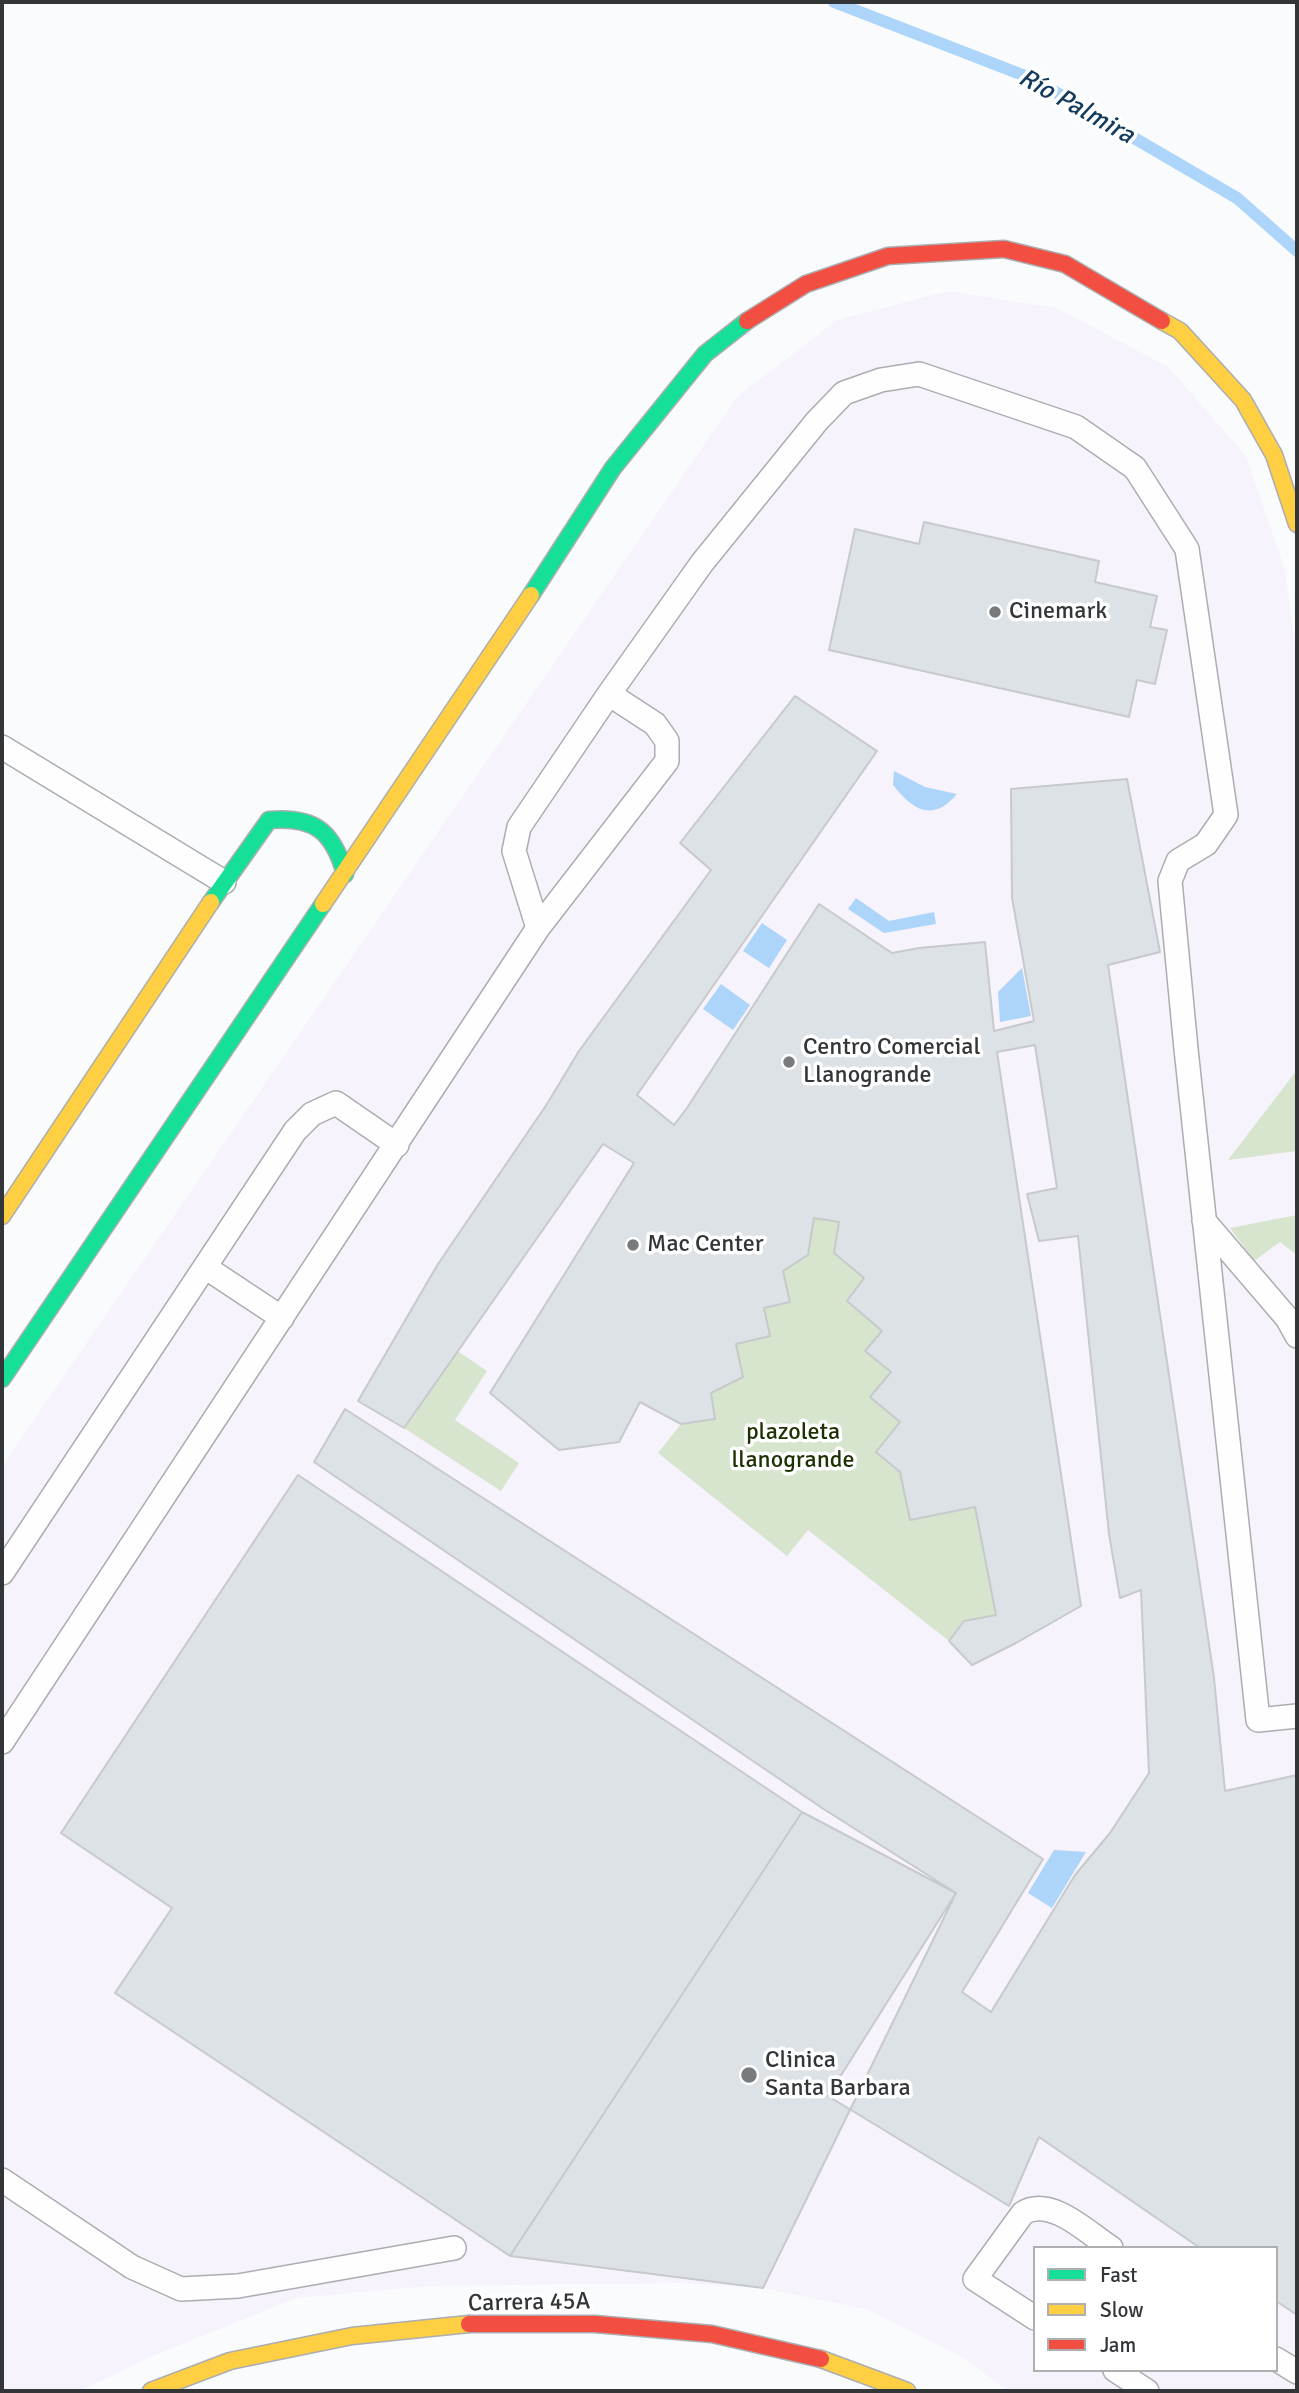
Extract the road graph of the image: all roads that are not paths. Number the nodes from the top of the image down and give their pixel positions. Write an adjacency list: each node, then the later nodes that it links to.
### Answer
1 (1297, 524): 4 (street)
2 (610, 694): 6 (lane); 6 (lane); 9 (lane)
3 (2, 747): 5 (lane)
4 (345, 874): 5 (street); 13 (street)
5 (224, 882): 8 (street)
6 (538, 928): 7 (lane)
7 (397, 1145): 10 (lane); 11 (lane)
8 (2, 1216)
9 (1204, 1221): 12 (lane); 15 (lane)
10 (205, 1267): 11 (lane); 14 (lane)
11 (282, 1318): 16 (lane)
12 (1297, 1336)
13 (2, 1379)
14 (2, 1573)
15 (1297, 1716)
16 (2, 1742)
17 (2, 2180): 19 (lane)
18 (1108, 2246): 20 (lane)
19 (454, 2248)
20 (1033, 2317)
21 (1278, 2360): 23 (lane)
22 (1118, 2372): 26 (lane)
23 (1297, 2372)
24 (151, 2391): 25 (street, Carrera 45A)
25 (906, 2391)
26 (1147, 2391)

